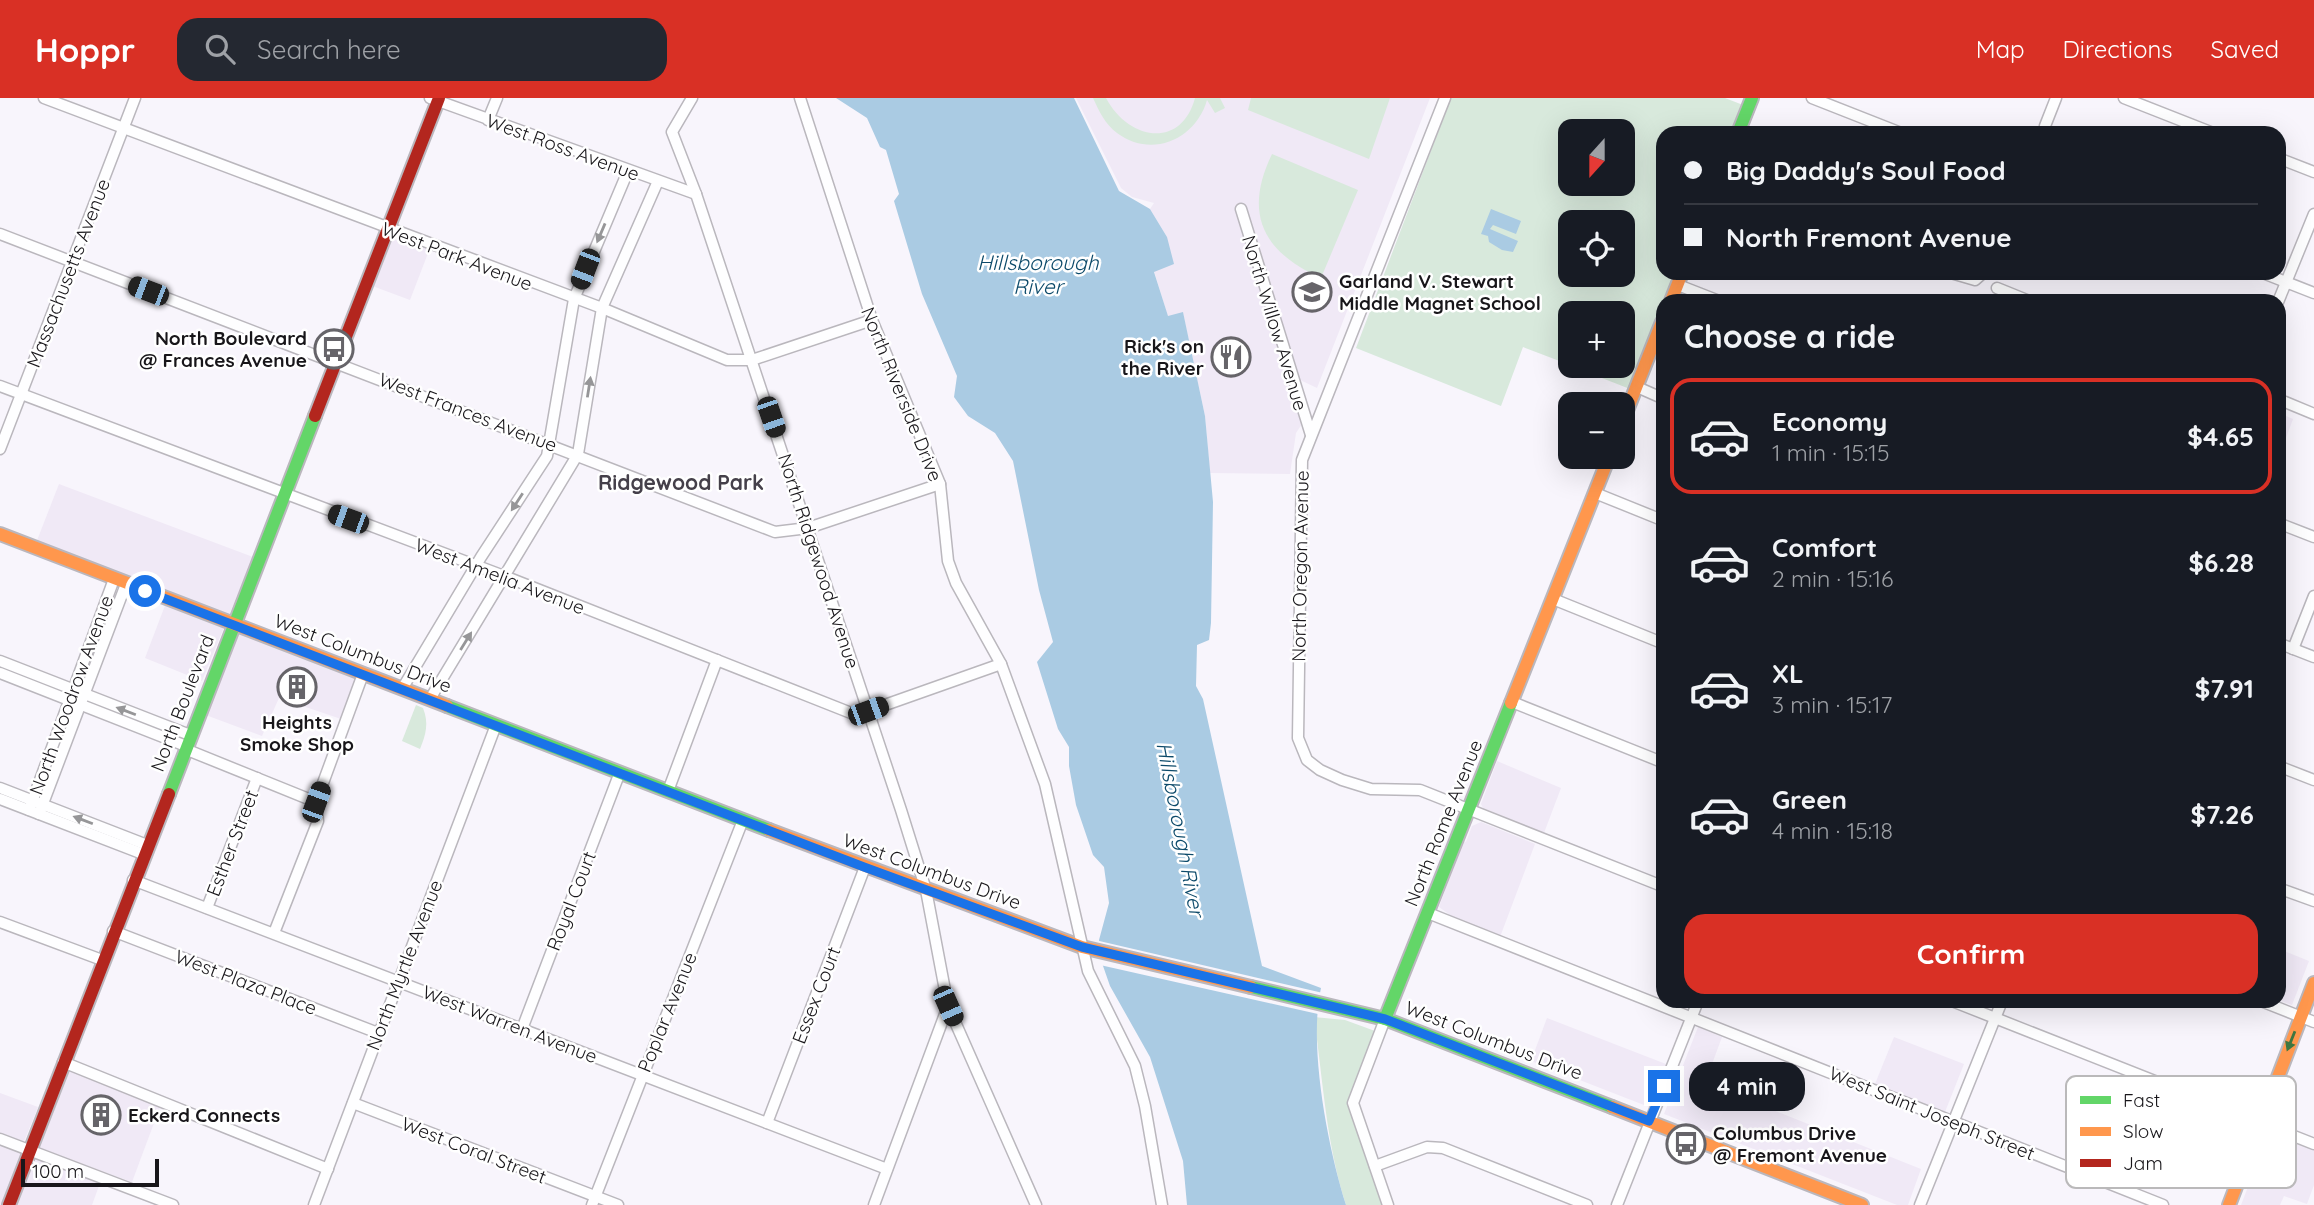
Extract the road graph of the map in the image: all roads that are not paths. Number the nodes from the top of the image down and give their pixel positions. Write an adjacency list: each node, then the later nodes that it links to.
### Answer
1 (44, 98): 17 (street, West Park Avenue)
2 (135, 98): 17 (street, Massachusetts Avenue)
3 (498, 98): 12 (street)
4 (692, 98): 22 (street, North Ridgewood Avenue)
5 (800, 98): 38 (street, North Riverside Drive)
6 (1446, 98): 49 (street, North Oregon Avenue)
7 (1812, 98): 14 (street)
8 (2056, 98): 15 (street)
9 (2124, 98): 16 (street)
10 (435, 99): 12 (street, West Ross Avenue); 25 (main road, North Boulevard)
11 (1747, 99): 13 (main road)
12 (488, 120): 19 (street, West Ross Avenue)
13 (1740, 126)
14 (1883, 126)
15 (2045, 126)
16 (2195, 126)
17 (123, 128): 25 (street, West Park Avenue); 27 (street, Massachusetts Avenue)
18 (2286, 161): 20 (street)
19 (628, 171): 21 (street, West Ross Avenue); 36 (street, one-way to 36)
20 (2314, 172)
21 (658, 181): 22 (street, West Ross Avenue); 37 (street)
22 (696, 194): 40 (street, North Ridgewood Avenue)
23 (1241, 209): 49 (street, North Willow Avenue)
24 (2314, 214): 30 (street)
25 (386, 229): 36 (street, West Park Avenue); 41 (main road, North Boulevard)
26 (0, 233): 27 (street, West Frances Avenue)
27 (72, 261): 41 (street, West Frances Avenue); 45 (street, Massachusetts Avenue)
28 (1682, 280): 33 (street)
29 (2282, 280): 30 (street)
30 (2287, 282): 32 (street); 35 (street)
31 (1997, 288): 34 (street)
32 (2314, 293)
33 (1707, 294)
34 (2012, 294)
35 (2282, 294)
36 (574, 299): 37 (street, West Park Avenue); 50 (street)
37 (602, 309): 40 (street, West Park Avenue); 52 (street, one-way to 37)
38 (872, 320): 40 (street, West Park Avenue); 54 (street, North Riverside Drive)
39 (1656, 338): 43 (main road)
40 (752, 360): 59 (street, North Ridgewood Avenue)
41 (334, 362): 50 (street, West Frances Avenue); 56 (main road, North Boulevard)
42 (0, 386): 45 (street, West Amelia Avenue)
43 (1637, 387): 44 (main road); 46 (street)
44 (1635, 392)
45 (21, 394): 51 (street, Massachusetts Avenue); 56 (street, West Amelia Avenue)
46 (1656, 395)
47 (2286, 403): 48 (street)
48 (2314, 414)
49 (1311, 435): 95 (street, North Oregon Avenue)
50 (550, 443): 52 (street, West Frances Avenue); 62 (street, one-way to 62)
51 (0, 449)
52 (578, 454): 59 (street, West Frances Avenue); 63 (street)
53 (1604, 469): 55 (main road, North Rome Avenue)
54 (940, 484): 59 (street, West Frances Avenue); 74 (street, North Riverside Drive)
55 (1595, 493): 57 (street); 66 (main road, North Rome Avenue)
56 (283, 495): 62 (street, West Amelia Avenue); 67 (main road, North Boulevard)
57 (1656, 518)
58 (2286, 526): 61 (street)
59 (808, 528): 82 (street, North Ridgewood Avenue)
60 (0, 534): 64 (main road, West Columbus Drive)
61 (2314, 537)
62 (475, 566): 63 (street, West Amelia Avenue); 77 (street)
63 (504, 576): 72 (street, West Amelia Avenue); 80 (street, one-way to 63)
64 (120, 581): 67 (main road, West Columbus Drive); 78 (street, North Woodrow Avenue); 79 (street, North Woodrow Avenue)
65 (2314, 596): 70 (street)
66 (1553, 599): 68 (street); 81 (main road, North Rome Avenue)
67 (233, 625): 76 (main road, West Columbus Drive); 84 (main road, North Boulevard)
68 (1656, 641)
69 (2286, 646): 70 (street)
70 (2293, 649): 71 (street)
71 (2314, 657)
72 (717, 660): 82 (street, West Amelia Avenue); 91 (street)
73 (0, 661): 78 (street)
74 (1001, 664): 82 (street, West Amelia Avenue); 109 (street, North Riverside Drive)
75 (0, 673): 78 (street)
76 (363, 674): 77 (main road, West Columbus Drive); 93 (street)
77 (402, 689): 80 (main road, West Columbus Drive)
78 (71, 695): 79 (street); 94 (street, North Woodrow Avenue)
79 (81, 699): 84 (street); 94 (street, North Woodrow Avenue)
80 (430, 699): 83 (main road, West Columbus Drive)
81 (1512, 702): 85 (street); 95 (main road, North Rome Avenue)
82 (868, 711): 101 (street, North Ridgewood Avenue)
83 (496, 725): 87 (main road, West Columbus Drive); 111 (street, North Myrtle Avenue)
84 (187, 743): 88 (street); 97 (main road, North Boulevard)
85 (1656, 760)
86 (2286, 769): 89 (street)
87 (620, 772): 91 (main road, West Columbus Drive); 125 (street, Royal Court)
88 (257, 778): 93 (street); 104 (street, Esther Street)
89 (2314, 780)
90 (0, 788): 94 (street)
91 (668, 791): 96 (main road, West Columbus Drive)
92 (0, 799): 94 (street)
93 (316, 802): 108 (street)
94 (36, 807): 97 (street)
95 (1469, 809): 100 (street, North Oregon Avenue); 105 (main road, North Rome Avenue)
96 (743, 820): 98 (main road, West Columbus Drive); 128 (street, Poplar Avenue)
97 (145, 849): 99 (main road, North Boulevard)
98 (864, 867): 101 (main road, West Columbus Drive); 134 (street, Essex Court)
99 (133, 880): 104 (street, West Warren Avenue); 107 (main road, North Boulevard)
100 (1656, 884)
101 (926, 890): 109 (main road, West Columbus Drive); 114 (street, North Ridgewood Avenue)
102 (2286, 891): 103 (street)
103 (2314, 901)
104 (206, 908): 108 (street, West Warren Avenue)
105 (1428, 913): 113 (street, West Saint Joseph Street); 123 (main road, North Rome Avenue)
106 (0, 922): 110 (street)
107 (113, 931): 110 (main road, North Boulevard); 126 (street, West Plaza Place)
108 (274, 933): 111 (street, West Warren Avenue)
109 (1082, 947): 123 (main road, West Columbus Drive); 152 (street, North Riverside Drive)
110 (102, 960): 127 (main road, North Boulevard)
111 (398, 981): 125 (street, West Warren Avenue); 126 (street, North Myrtle Avenue)
112 (2314, 983): 120 (main road)
113 (1656, 1003)
114 (948, 1006): 142 (street); 151 (street, North Ridgewood Avenue)
115 (1669, 1008): 121 (street, West Saint Joseph Street)
116 (1695, 1008): 121 (street)
117 (1970, 1008): 122 (street)
118 (2000, 1008): 122 (street)
119 (2280, 1008): 120 (street)
120 (2301, 1016): 124 (street); 130 (main road, one-way to 130)
121 (1692, 1017): 132 (street); 133 (street, West Saint Joseph Street)
122 (1996, 1018): 129 (street); 133 (street)
123 (1385, 1019): 132 (main road, West Columbus Drive); 139 (street, North Rome Avenue)
124 (2314, 1022)
125 (522, 1029): 128 (street, West Warren Avenue)
126 (379, 1033): 131 (street, North Myrtle Avenue)
127 (63, 1062): 138 (main road, North Boulevard); 141 (street)
128 (642, 1075): 134 (street, West Warren Avenue); 145 (street, Poplar Avenue)
129 (2143, 1076)
130 (2277, 1076)
131 (353, 1103): 141 (street, North Myrtle Avenue); 145 (street, West Coral Street)
132 (1649, 1121): 155 (street); 156 (main road, West Columbus Drive)
133 (1954, 1122): 140 (street, West Saint Joseph Street); 157 (street)
134 (767, 1123): 142 (street, West Warren Avenue)
135 (2296, 1137): 137 (street)
136 (0, 1139): 138 (street)
137 (2314, 1144)
138 (30, 1150): 146 (main road, North Boulevard); 147 (street)
139 (1375, 1166): 153 (street, North Rome Avenue); 154 (street)
140 (2066, 1166)
141 (328, 1168): 148 (street, North Myrtle Avenue)
142 (887, 1169): 150 (street)
143 (2120, 1188): 158 (street, West Saint Joseph Street)
144 (2235, 1188): 159 (main road)
145 (594, 1201): 149 (street, West Coral Street)
146 (9, 1205)
147 (173, 1205)
148 (314, 1205)
149 (618, 1205)
150 (874, 1205)
151 (1036, 1205)
152 (1162, 1205)
153 (1388, 1205)
154 (1587, 1205)
155 (1617, 1205)
156 (1862, 1205)
157 (1920, 1205)
158 (2163, 1205)
159 (2229, 1205)

